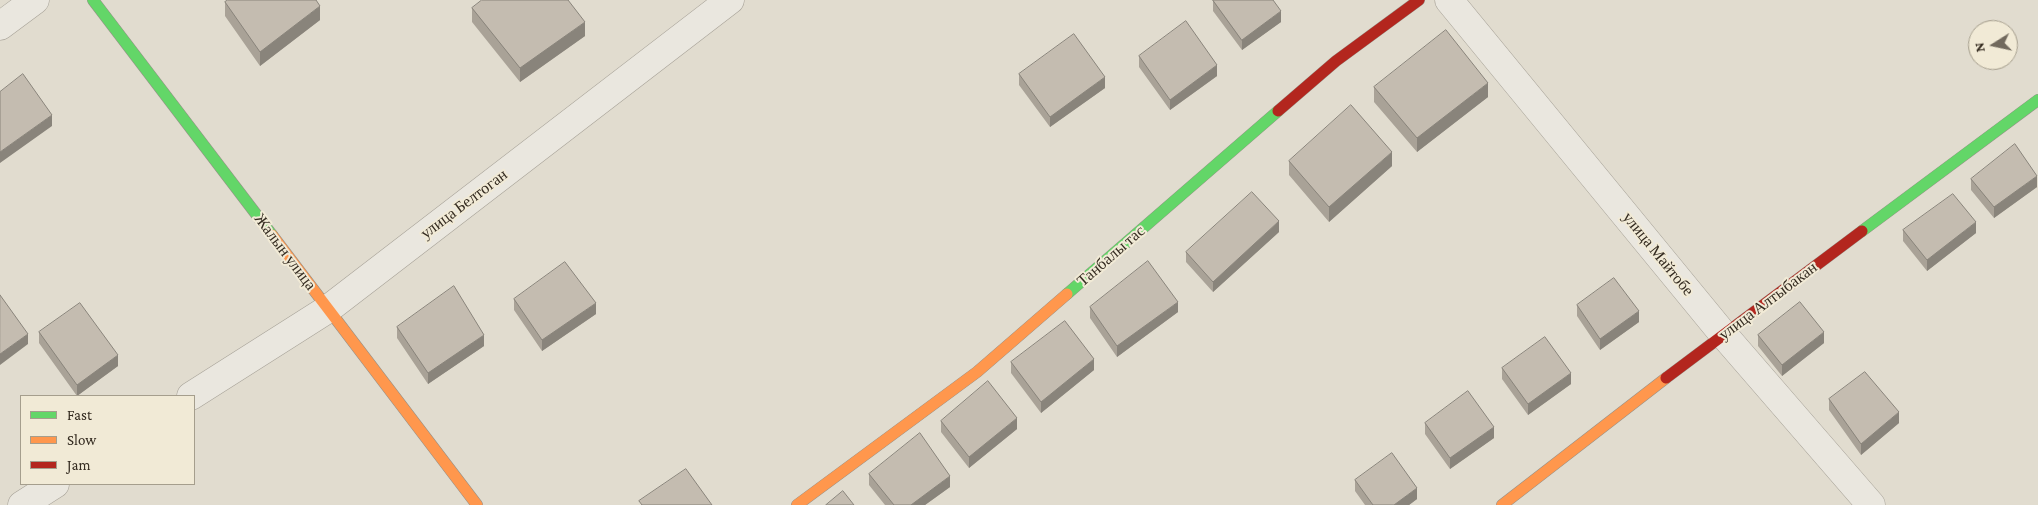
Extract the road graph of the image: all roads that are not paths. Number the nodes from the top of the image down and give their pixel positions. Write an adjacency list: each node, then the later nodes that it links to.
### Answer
1 (35, 0): 6 (street)
2 (93, 0): 8 (street, Жалын улица)
3 (730, 0): 8 (street, улица Белтоган)
4 (1419, 0): 14 (street, Танбалы тас)
5 (1449, 0): 9 (street, улица Майтобе)
6 (0, 26)
7 (2038, 100): 9 (street, улица Алтыбакан)
8 (328, 308): 10 (street, улица Белтоган); 13 (street, Жалын улица)
9 (1723, 334): 15 (street, улица Алтыбакан); 16 (street, улица Майтобе)
10 (193, 395)
11 (53, 485): 12 (street)
12 (22, 505)
13 (477, 505)
14 (797, 505)
15 (1502, 505)
16 (1871, 505)

